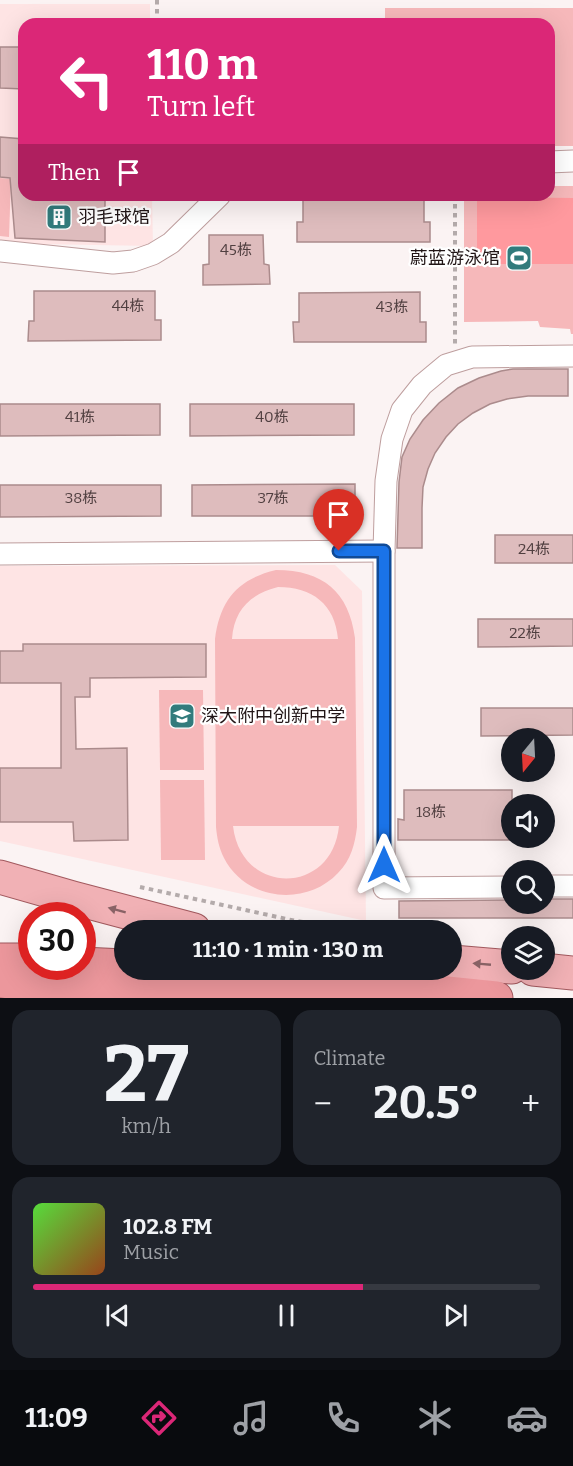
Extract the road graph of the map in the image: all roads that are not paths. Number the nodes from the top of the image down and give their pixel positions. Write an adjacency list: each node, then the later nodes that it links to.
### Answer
1 (573, 161): 2 (street)
2 (555, 162)
3 (214, 201): 4 (street)
4 (0, 251)
5 (573, 356): 6 (street)
6 (384, 551): 7 (street); 11 (street)
7 (0, 554)
8 (0, 877): 12 (main road, one-way to 8)
9 (555, 886): 10 (street)
10 (573, 886)
11 (501, 887)
12 (156, 920)
13 (0, 960): 14 (highway)
14 (18, 960)
15 (462, 963): 18 (main road, one-way to 15)
16 (96, 964): 17 (highway)
17 (114, 965)
18 (501, 966)
19 (555, 971): 20 (main road)
20 (573, 973)
21 (0, 981): 22 (highway)
22 (496, 998)

